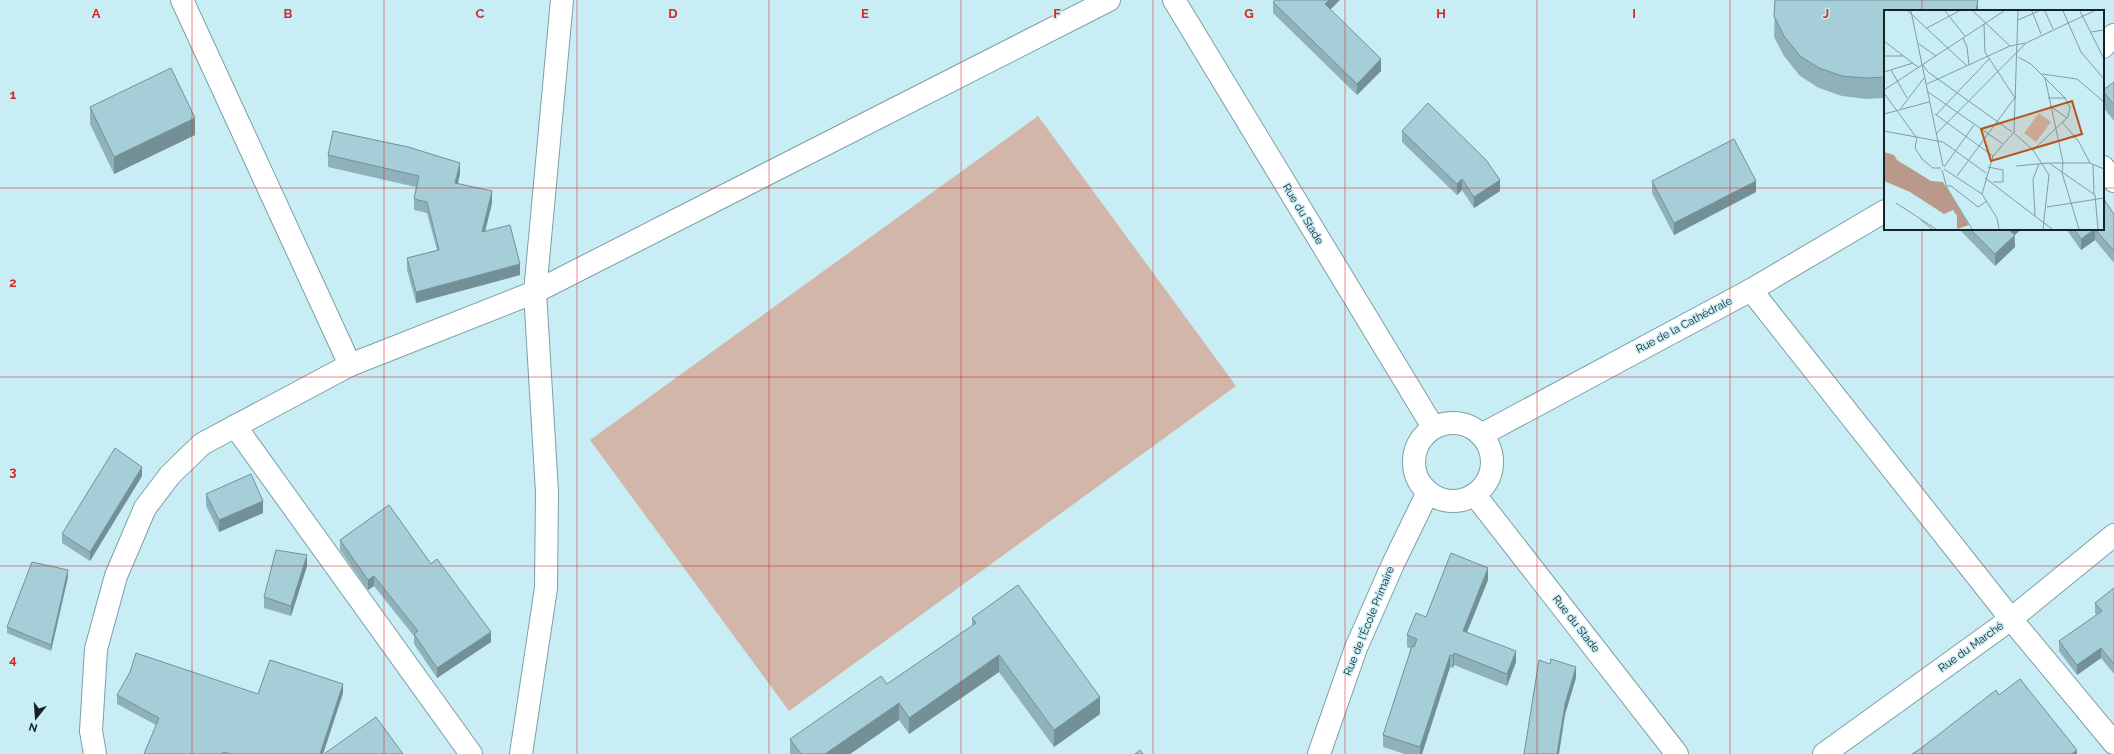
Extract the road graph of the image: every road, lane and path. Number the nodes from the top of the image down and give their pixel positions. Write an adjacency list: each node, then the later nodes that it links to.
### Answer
1 (182, 0): 12 (street)
2 (562, 0): 11 (street)
3 (1109, 0): 11 (street)
4 (1174, 0): 14 (street, Rue du Stade)
5 (2114, 35): 6 (street)
6 (2104, 46)
7 (2104, 168): 8 (street)
8 (2114, 181)
9 (1884, 213): 10 (street, Rue de la Cathédrale)
10 (1751, 290): 15 (street, Rue de la Cathédrale); 19 (street)
11 (536, 292): 12 (street); 23 (street)
12 (350, 364): 13 (street)
13 (235, 426): 21 (street); 22 (street)
14 (1433, 427): 15 (street); 16 (street)
15 (1481, 434): 17 (street)
16 (1428, 492): 17 (street); 24 (street, Rue de l'École Primaire)
17 (1475, 495): 25 (street, Rue du Stade)
18 (2114, 535): 19 (street, Rue du Marché)
19 (2011, 618): 20 (street); 26 (street, Rue du Marché)
20 (2114, 743)
21 (95, 754)
22 (471, 754)
23 (521, 754)
24 (1319, 754)
25 (1677, 754)
26 (1824, 754)

